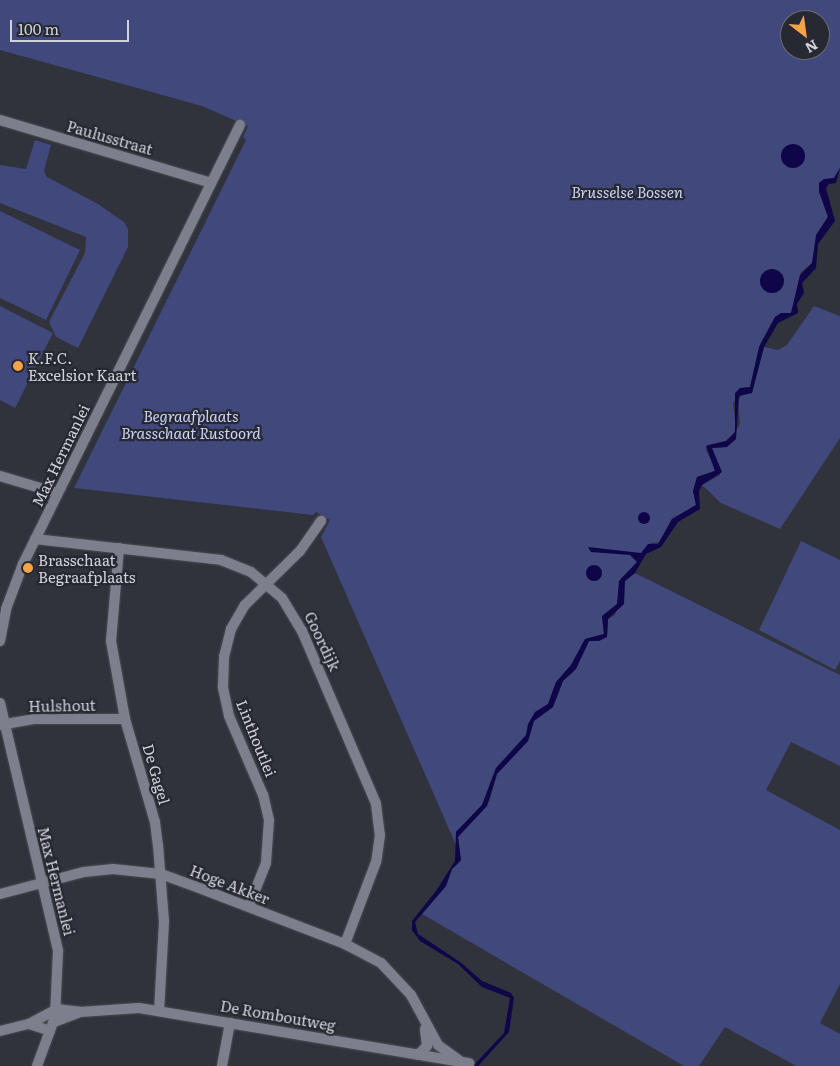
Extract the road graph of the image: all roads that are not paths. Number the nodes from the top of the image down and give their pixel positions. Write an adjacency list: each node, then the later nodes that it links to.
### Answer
1 (0, 120): 3 (street, Paulusstraat)
2 (240, 125): 3 (street, Max Hermanlei)
3 (211, 183): 5 (street, Max Hermanlei)
4 (0, 476): 5 (street)
5 (57, 493): 7 (street, Max Hermanlei)
6 (320, 521): 9 (street, Linthoutlei)
7 (35, 538): 8 (street, Goordijk); 10 (street, Max Hermanlei)
8 (119, 548): 9 (street, Goordijk); 13 (street, De Gagel)
9 (266, 582): 18 (street, Linthoutlei); 19 (street, Goordijk)
10 (5, 597): 11 (street, Max Hermanlei)
11 (0, 641)
12 (0, 703): 14 (street, Max Hermanlei)
13 (125, 719): 14 (street, Hulshout); 15 (street, De Gagel)
14 (2, 725): 16 (street, Max Hermanlei)
15 (161, 874): 16 (street, Hoge Akker); 18 (street, Hoge Akker); 21 (street, De Gagel)
16 (42, 883): 17 (street, Hoge Akker); 20 (street, Max Hermanlei)
17 (0, 894)
18 (249, 906): 19 (street, Hoge Akker)
19 (345, 944): 23 (street, Hoge Akker)
20 (57, 1009): 22 (street, De Romboutweg); 25 (street); 26 (street, Max Hermanlei)
21 (159, 1011): 22 (street, De Romboutweg); 24 (street, De Romboutweg)
22 (80, 1012): 26 (street, De Romboutweg)
23 (420, 1012): 28 (street, Hoge Akker); 29 (street, Hoge Akker)
24 (230, 1023): 28 (street, De Romboutweg); 31 (street)
25 (29, 1024): 26 (street); 27 (street)
26 (52, 1027): 30 (street, Max Hermanlei)
27 (0, 1031)
28 (418, 1055): 29 (street, De Romboutweg)
29 (464, 1062)
30 (37, 1066)
31 (222, 1066)

